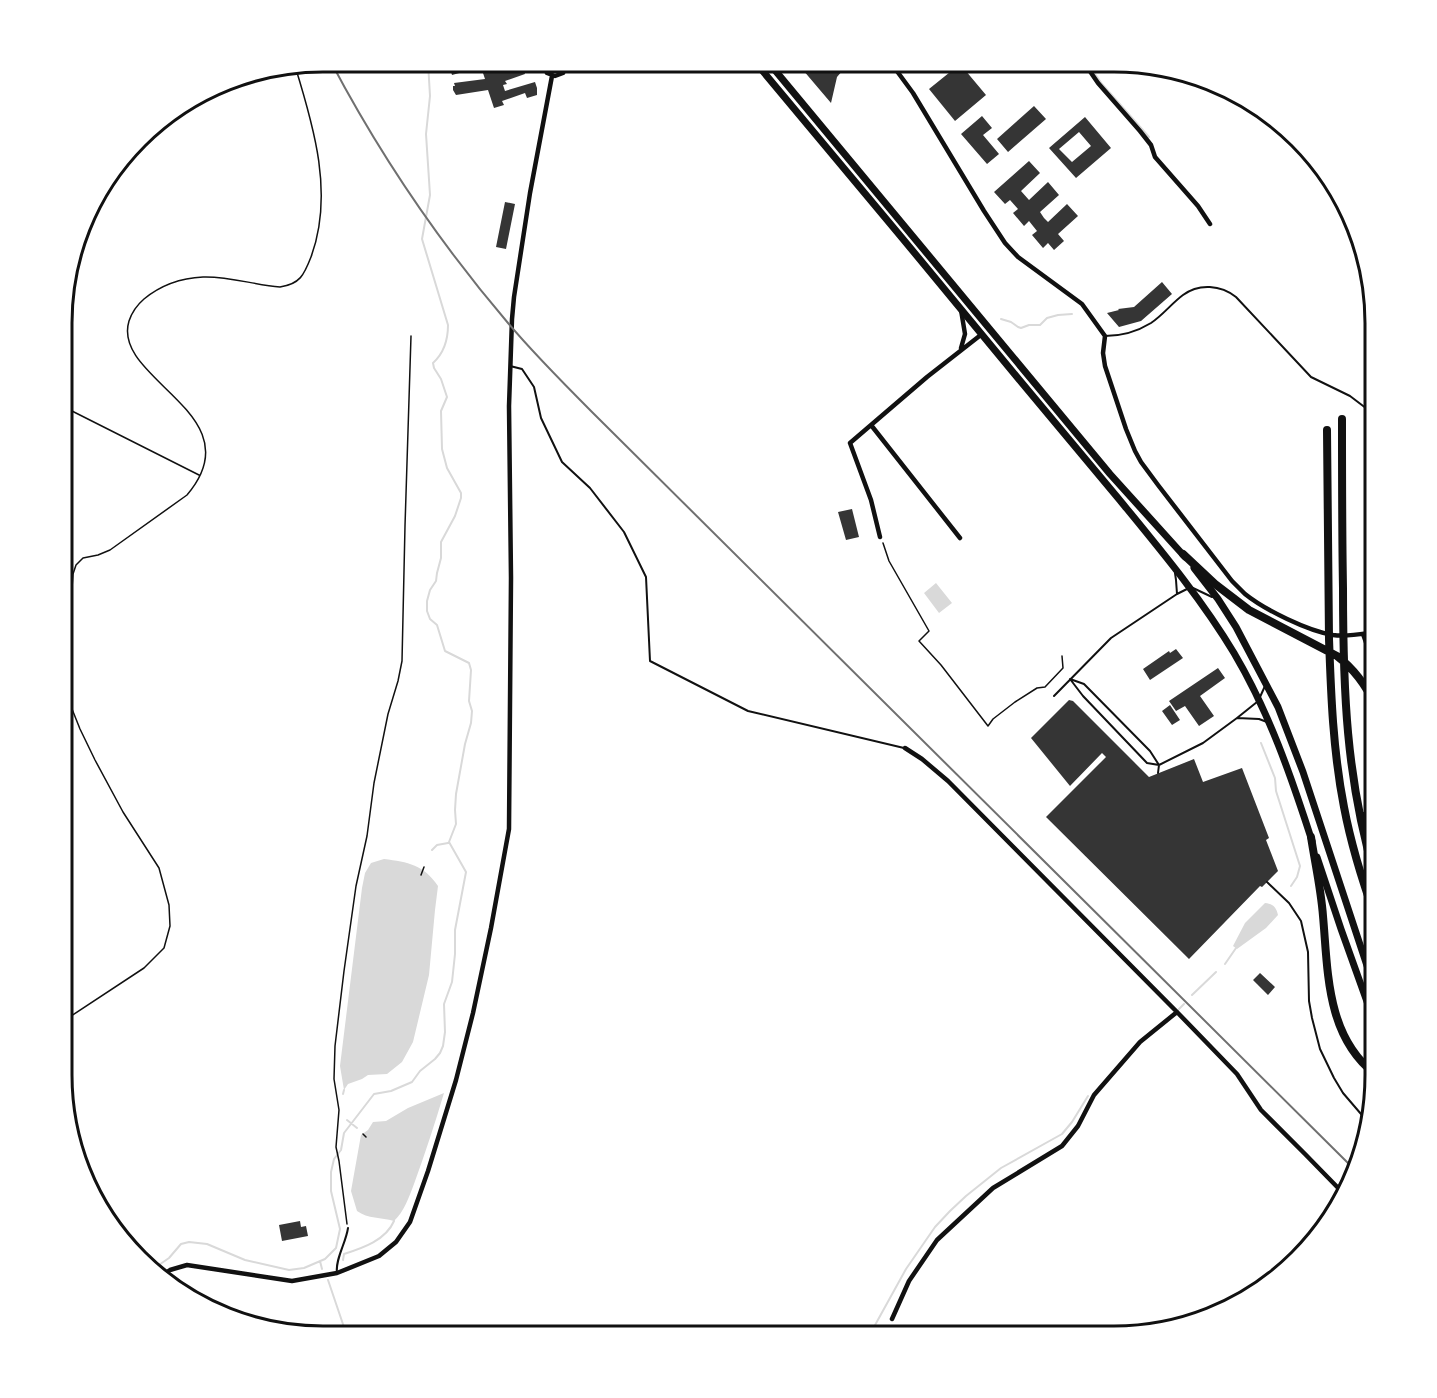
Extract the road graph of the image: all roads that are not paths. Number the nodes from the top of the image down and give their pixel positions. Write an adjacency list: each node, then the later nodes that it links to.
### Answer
1 (547, 72): 7 (street)
2 (563, 72): 7 (street)
3 (764, 72): 9 (main road)
4 (776, 72): 10 (main road)
5 (899, 72): 12 (street)
6 (1090, 72): 8 (street)
7 (552, 76): 14 (street)
8 (1210, 224)
9 (961, 310): 11 (main road); 13 (street)
10 (986, 324): 11 (main road); 21 (main road)
11 (982, 334): 13 (street); 22 (main road)
12 (1106, 336): 15 (lane); 26 (street)
13 (959, 351): 17 (street)
14 (510, 366): 35 (lane); 52 (street)
15 (1365, 407)
16 (1342, 419): 38 (highway)
17 (871, 425): 19 (street); 20 (street)
18 (1328, 430): 43 (highway)
19 (880, 537)
20 (960, 538)
21 (1183, 554): 25 (main road); 30 (highway)
22 (1173, 567): 23 (main road); 24 (lane)
23 (1190, 587): 24 (lane); 25 (lane); 32 (main road)
24 (1177, 594): 28 (lane)
25 (1218, 599): 29 (main road)
26 (1364, 634): 27 (street)
27 (1365, 638)
28 (1070, 679): 31 (lane); 36 (lane); 36 (lane)
29 (1266, 683): 32 (lane); 44 (main road)
30 (1365, 687)
31 (1054, 696)
32 (1258, 700): 33 (lane); 34 (main road)
33 (1237, 718): 34 (lane); 36 (lane)
34 (1269, 722): 40 (main road)
35 (905, 748): 46 (street)
36 (1159, 765): 37 (lane)
37 (1158, 774)
38 (1358, 808): 39 (highway); 41 (highway)
39 (1365, 821)
40 (1311, 837): 45 (main road); 47 (highway)
41 (1365, 841)
42 (1266, 882): 48 (lane)
43 (1365, 886)
44 (1365, 960)
45 (1365, 996)
46 (1177, 1012): 49 (street); 53 (street)
47 (1365, 1065)
48 (1362, 1115)
49 (1338, 1188)
50 (348, 1228): 52 (lane)
51 (167, 1272): 52 (street)
52 (338, 1273)
53 (892, 1319)

